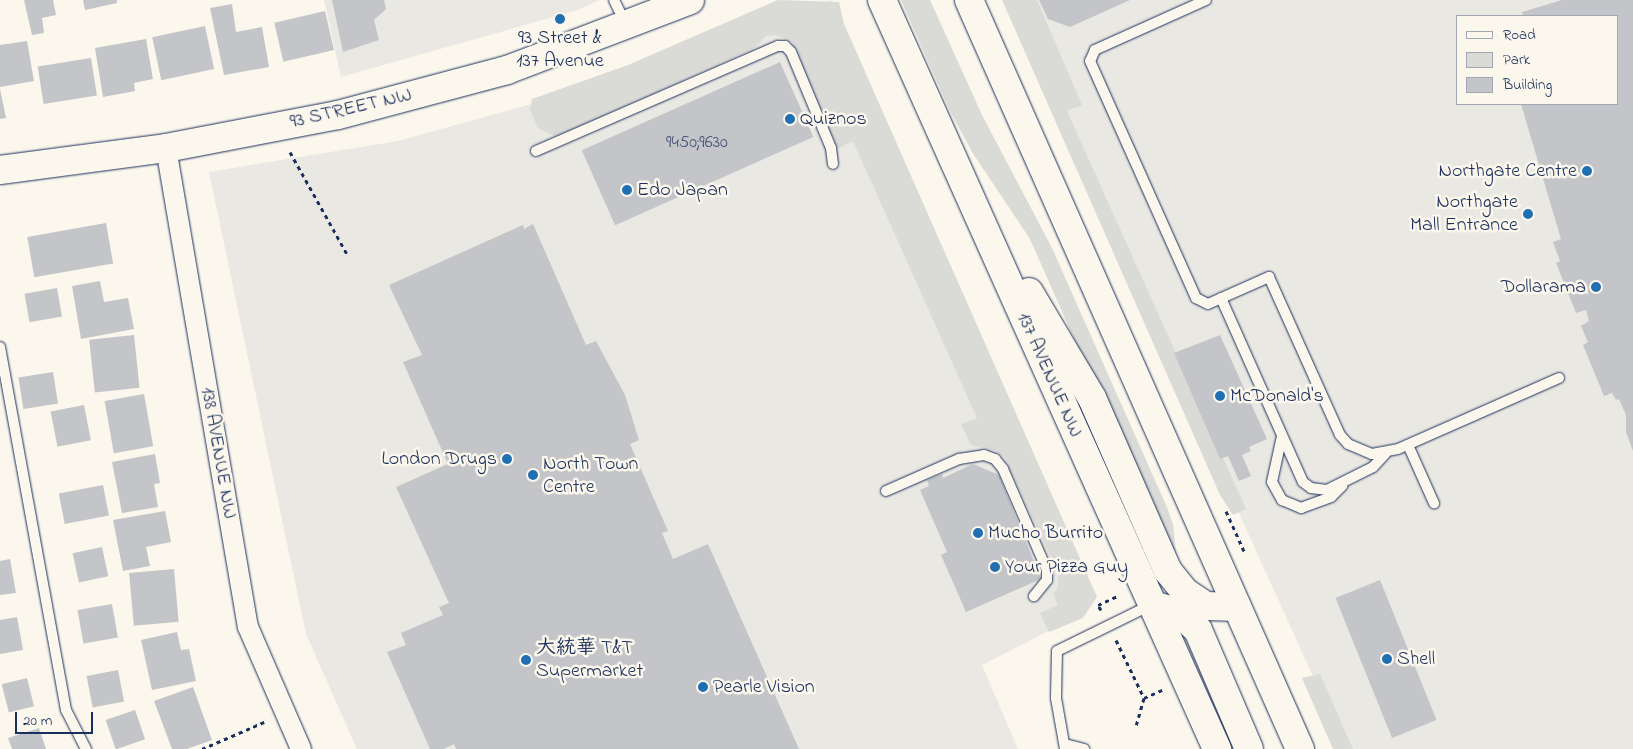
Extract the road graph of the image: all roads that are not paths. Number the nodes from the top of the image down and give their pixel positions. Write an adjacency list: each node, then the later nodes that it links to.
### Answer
1 (614, 0): 6 (lane)
2 (690, 0): 6 (main road, 93 STREET NW)
3 (882, 0): 11 (main road, 137 AVENUE NW)
4 (969, 0): 23 (main road)
5 (1206, 0): 12 (lane)
6 (626, 26): 7 (main road, 93 STREET NW)
7 (166, 148): 10 (main road, 93 STREET NW); 26 (street, 138 AVENUE NW)
8 (536, 151): 9 (lane)
9 (833, 164)
10 (0, 170)
11 (961, 177): 22 (main road, 137 AVENUE NW); 23 (main road)
12 (1221, 298): 15 (lane); 17 (lane)
13 (0, 347): 25 (lane)
14 (1559, 378): 16 (lane)
15 (1282, 436): 18 (lane); 18 (lane)
16 (1408, 445): 17 (lane); 20 (lane)
17 (1385, 454): 18 (lane)
18 (1346, 482)
19 (886, 491): 21 (lane)
20 (1434, 503)
21 (1034, 596)
22 (1152, 604): 24 (lane); 28 (main road, 137 AVENUE NW); 29 (main road)
23 (1237, 607): 30 (main road)
24 (1065, 746): 27 (lane)
25 (86, 749)
26 (301, 749)
27 (1084, 749)
28 (1217, 749)
29 (1249, 749)
30 (1300, 749)

